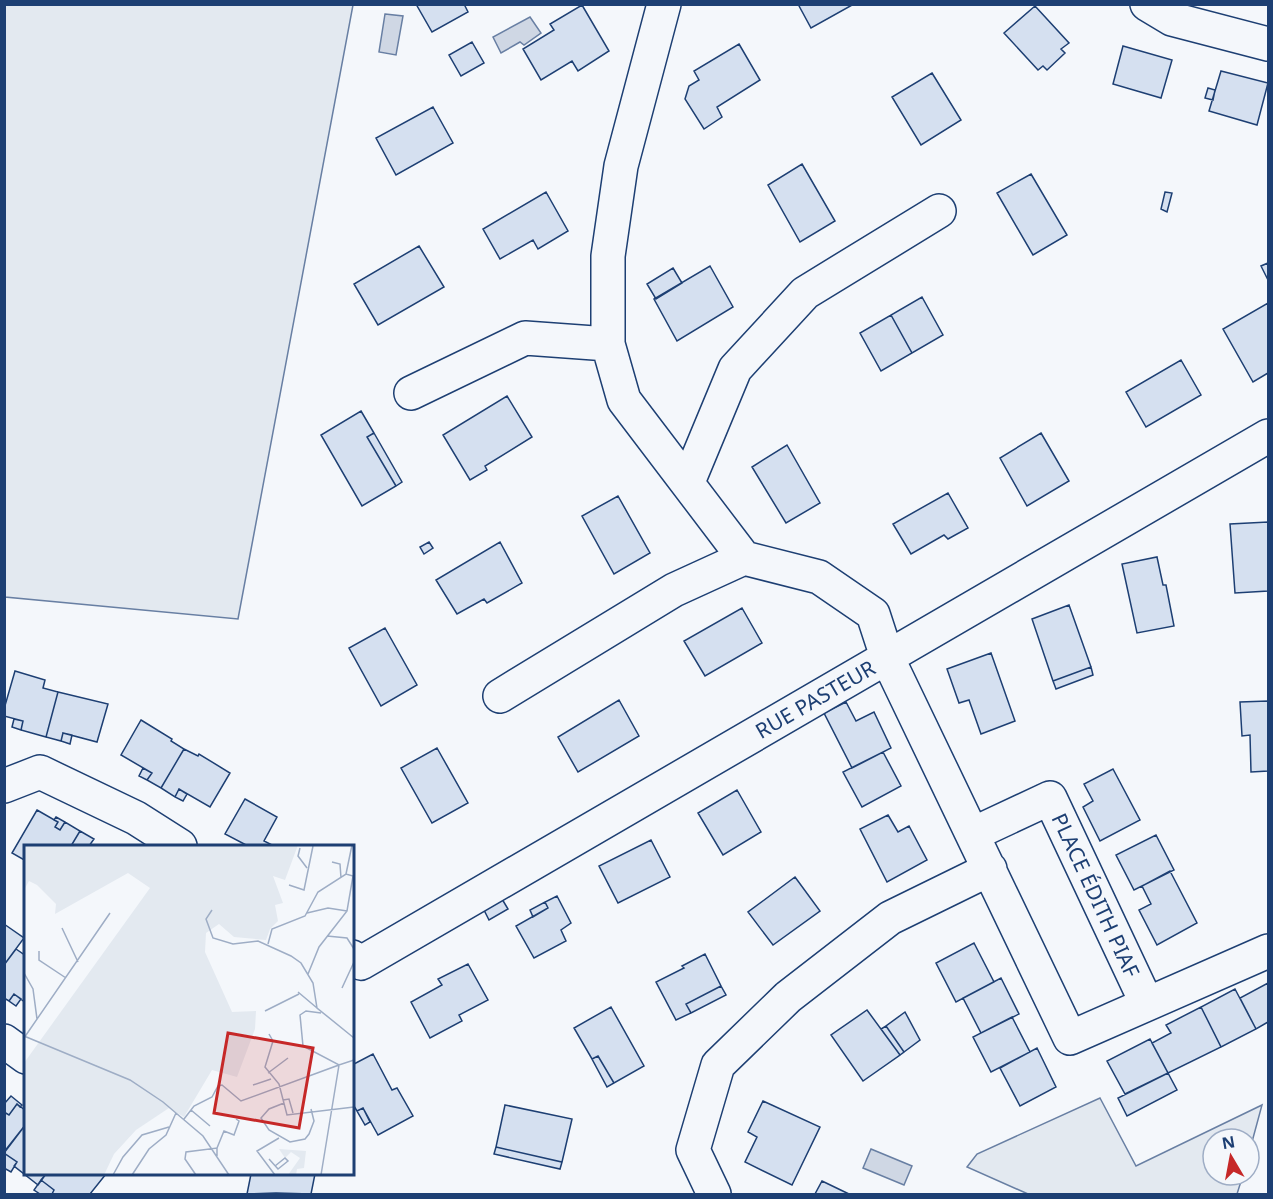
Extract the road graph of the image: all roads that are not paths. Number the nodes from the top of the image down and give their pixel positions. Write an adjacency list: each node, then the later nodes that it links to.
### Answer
1 (664, 4): 5 (street)
2 (1147, 4): 3 (street)
3 (1269, 44)
4 (939, 211): 8 (street)
5 (609, 344): 6 (street); 8 (street)
6 (411, 393)
7 (1269, 436): 10 (street, RUE PASTEUR)
8 (688, 482): 9 (street)
9 (744, 558): 10 (street); 11 (street)
10 (887, 657): 13 (street); 17 (street, RUE PASTEUR)
11 (500, 696)
12 (4, 786): 14 (street)
13 (973, 834): 15 (street); 18 (street, PLACE ÉDITH PIAF)
14 (178, 845)
15 (990, 869): 18 (street); 21 (street)
16 (1269, 951): 18 (street)
17 (357, 960)
18 (1147, 1005)
19 (4, 1041): 20 (street)
20 (24, 1056)
21 (714, 1194)

